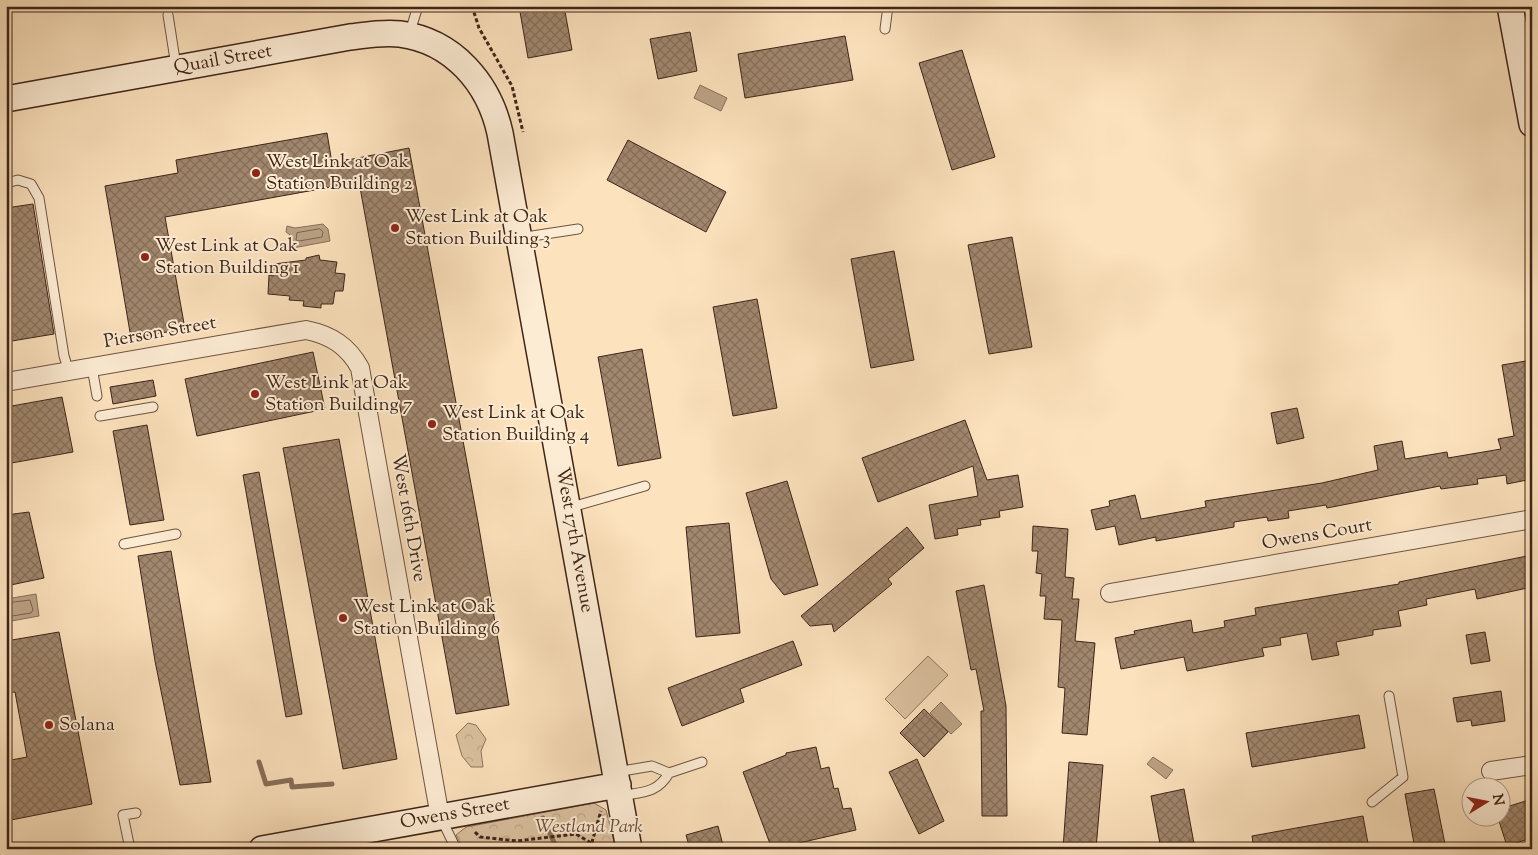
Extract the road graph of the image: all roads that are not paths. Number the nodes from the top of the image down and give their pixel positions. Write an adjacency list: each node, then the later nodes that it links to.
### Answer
1 (418, 6): 6 (lane)
2 (888, 6): 5 (lane)
3 (1510, 6): 10 (street)
4 (168, 15): 8 (lane)
5 (885, 29)
6 (409, 36): 7 (street, Quail Street); 8 (street, Quail Street)
7 (438, 47): 13 (street, West 17th Avenue)
8 (177, 68): 9 (street, Quail Street)
9 (6, 100)
10 (1532, 124)
11 (6, 182): 16 (lane)
12 (578, 229): 13 (lane)
13 (520, 238): 22 (street, West 17th Avenue)
14 (322, 333): 15 (street, Pierson Street); 35 (street, West 16th Drive)
15 (92, 367): 16 (street, Pierson Street); 18 (lane)
16 (69, 372): 17 (street, Pierson Street)
17 (6, 382)
18 (97, 396)
19 (153, 407): 20 (lane)
20 (100, 416)
21 (645, 486): 22 (lane)
22 (568, 508): 32 (street, West 17th Avenue)
23 (1532, 519): 26 (street, Owens Court)
24 (176, 534): 25 (lane)
25 (124, 544)
26 (1110, 593)
27 (1389, 696): 33 (lane)
28 (702, 762): 31 (lane)
29 (1532, 765): 30 (street)
30 (1491, 772)
31 (668, 773): 32 (lane); 32 (lane)
32 (613, 791): 35 (street, Owens Street); 39 (street, West 17th Avenue)
33 (1372, 802)
34 (136, 813): 36 (lane)
35 (451, 815): 37 (street, Owens Street); 38 (lane)
36 (130, 849)
37 (262, 849)
38 (456, 849)
39 (629, 849)

